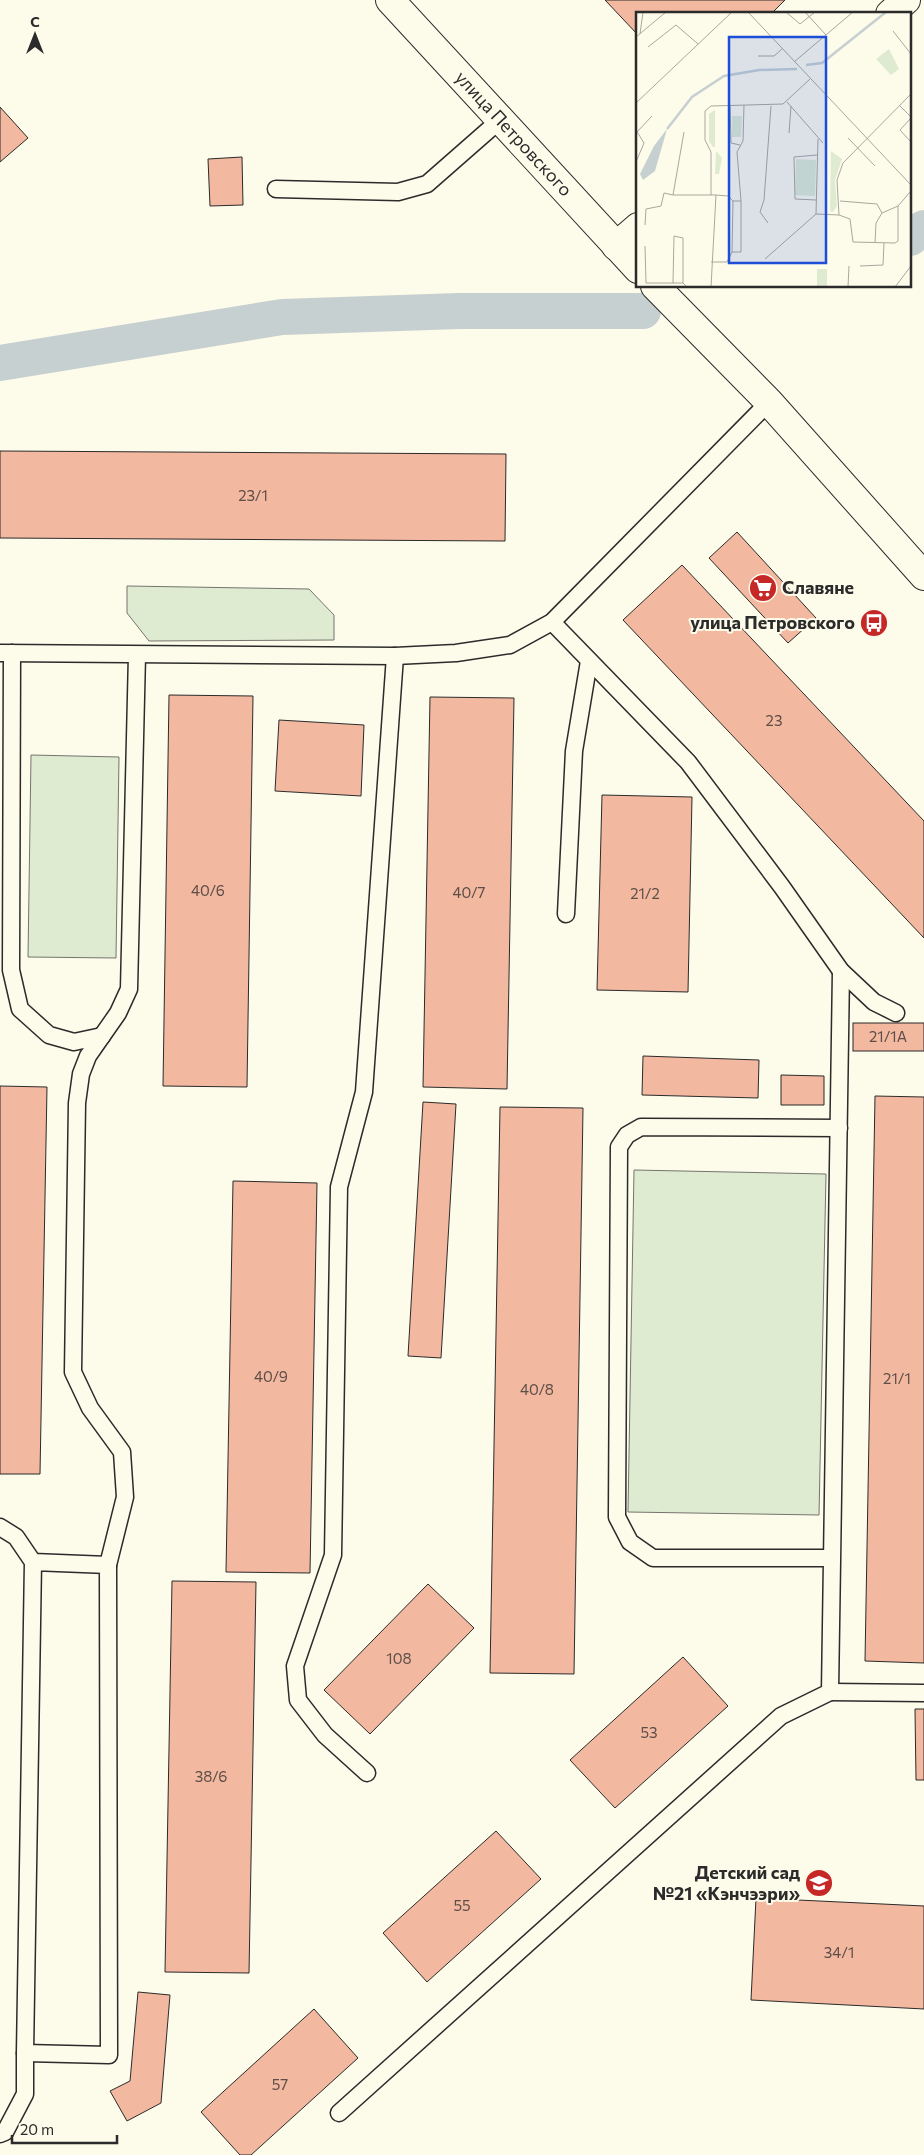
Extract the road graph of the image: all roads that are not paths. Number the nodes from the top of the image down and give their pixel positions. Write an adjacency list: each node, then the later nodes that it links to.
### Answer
1 (390, 0): 4 (main road, улица Петровского)
2 (906, 0): 3 (main road)
3 (892, 12)
4 (500, 120): 5 (lane); 7 (main road, улица Петровского)
5 (276, 189)
6 (636, 229): 7 (main road)
7 (616, 246): 8 (main road, улица Петровского)
8 (636, 266)
9 (657, 288): 10 (main road)
10 (769, 402): 11 (main road); 12 (lane)
11 (924, 576)
12 (552, 622): 15 (lane); 16 (lane)
13 (6, 653): 14 (lane); 20 (lane)
14 (137, 655): 15 (lane); 20 (lane)
15 (395, 656): 28 (lane)
16 (589, 661): 17 (lane); 18 (lane)
17 (566, 914)
18 (841, 971): 19 (lane); 21 (lane)
19 (896, 1013)
20 (102, 1036): 25 (lane)
21 (839, 1128): 23 (lane); 23 (lane)
22 (0, 1526): 24 (lane)
23 (831, 1558): 26 (lane)
24 (33, 1562): 25 (lane); 29 (lane)
25 (108, 1565): 29 (lane)
26 (830, 1692): 27 (lane); 30 (lane)
27 (924, 1693)
28 (367, 1774)
29 (25, 2053): 31 (lane)
30 (340, 2113)
31 (0, 2134)

